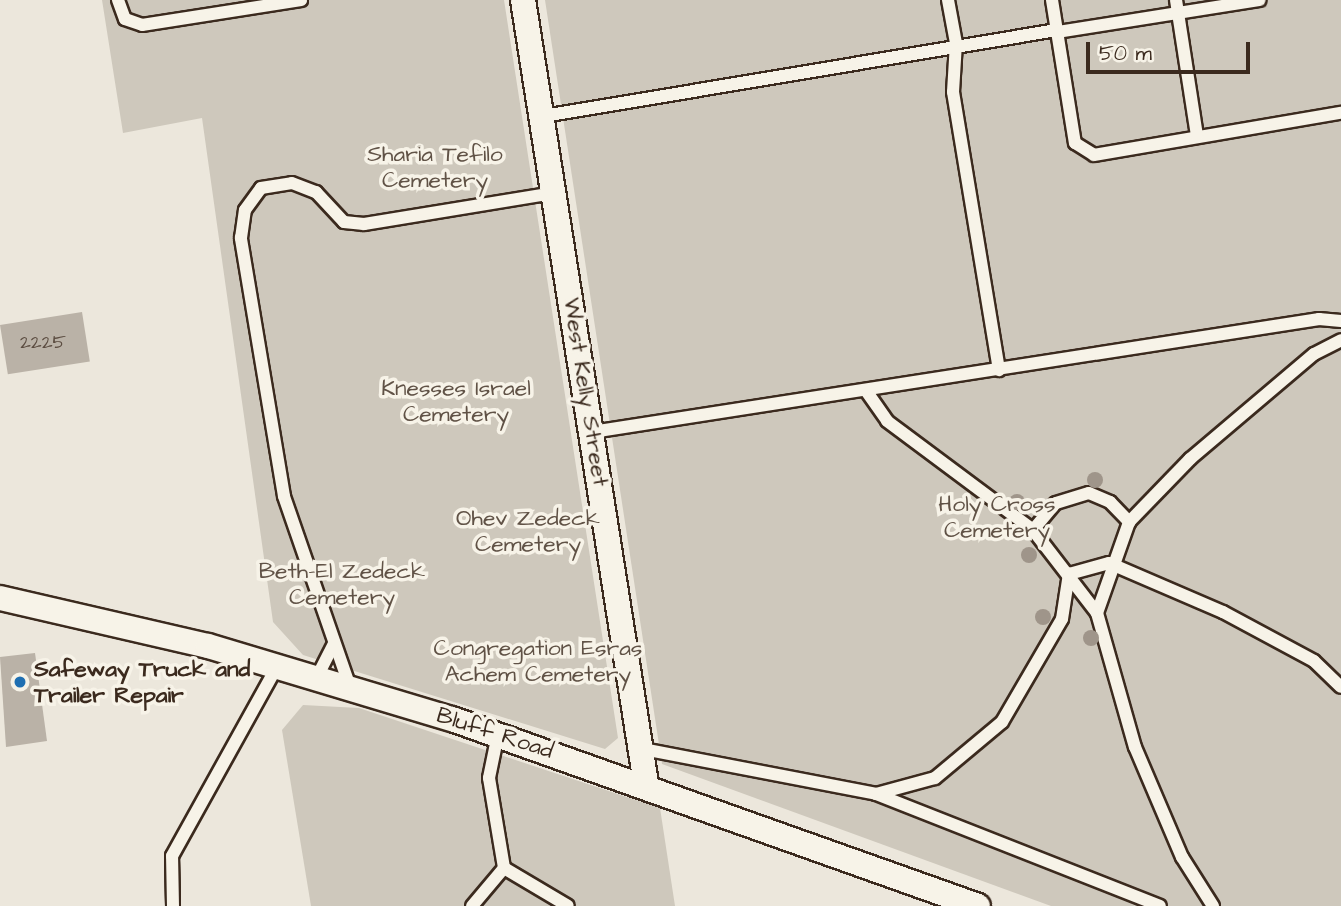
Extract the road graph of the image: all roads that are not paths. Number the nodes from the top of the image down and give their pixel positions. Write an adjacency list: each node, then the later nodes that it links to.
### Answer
1 (118, 0): 2 (lane)
2 (301, 0)
3 (523, 0): 12 (street, West Kelly Street)
4 (948, 0): 10 (lane)
5 (1052, 0): 9 (lane)
6 (1176, 0): 8 (lane)
7 (1259, 0): 8 (lane)
8 (1178, 14): 9 (lane); 13 (lane)
9 (1057, 31): 10 (lane); 13 (lane)
10 (956, 43): 12 (lane); 17 (lane)
11 (1341, 113): 13 (lane)
12 (544, 116): 14 (street, West Kelly Street)
13 (1197, 136)
14 (554, 193): 21 (street, West Kelly Street); 28 (lane)
15 (1341, 321): 17 (lane)
16 (1341, 340): 22 (lane)
17 (999, 370): 18 (lane)
18 (886, 387): 19 (lane); 20 (lane)
19 (867, 392): 20 (lane); 21 (lane)
20 (878, 402): 23 (lane)
21 (592, 432): 34 (street, West Kelly Street)
22 (1129, 522): 23 (lane); 24 (lane)
23 (1033, 530): 25 (lane)
24 (1109, 563): 25 (lane); 27 (lane); 32 (lane)
25 (1069, 574): 27 (lane); 36 (lane)
26 (0, 598): 29 (street, Bluff Road)
27 (1097, 613): 43 (lane)
28 (334, 644): 30 (lane); 31 (lane)
29 (278, 665): 30 (street, Bluff Road); 38 (lane)
30 (317, 677): 31 (street, Bluff Road)
31 (351, 687): 33 (street, Bluff Road)
32 (1341, 687)
33 (498, 734): 35 (street, Bluff Road); 37 (lane)
34 (643, 750): 35 (street, West Kelly Street); 36 (lane)
35 (646, 784): 41 (street, Bluff Road)
36 (876, 794): 42 (lane)
37 (504, 868): 39 (lane); 40 (lane)
38 (173, 906)
39 (472, 906)
40 (568, 906)
41 (978, 906)
42 (1160, 906)
43 (1213, 906)

